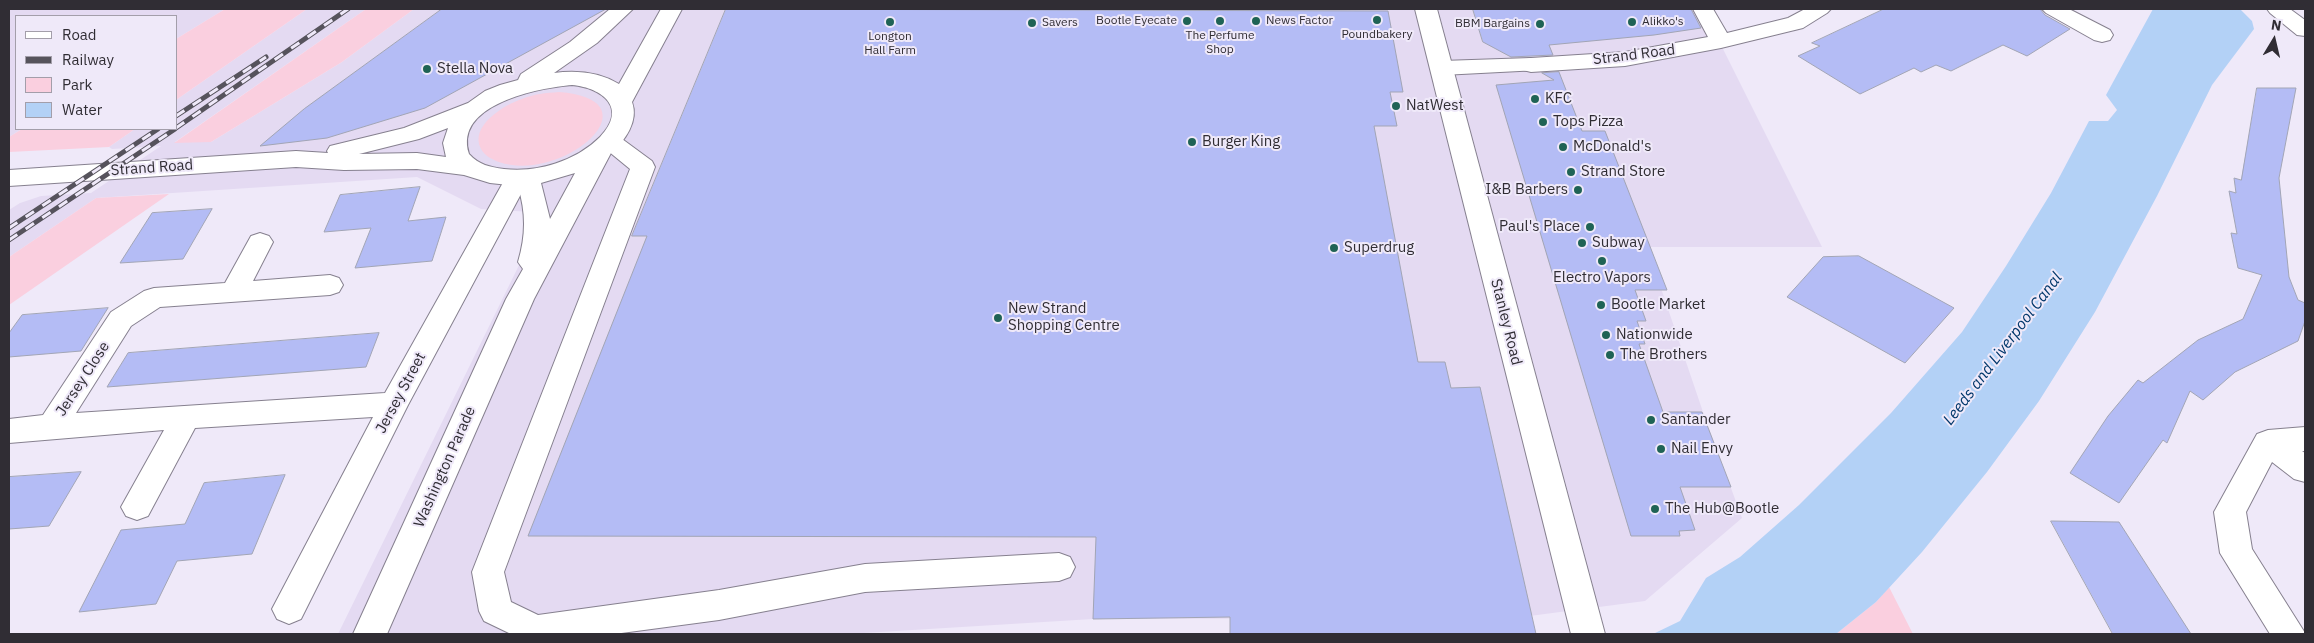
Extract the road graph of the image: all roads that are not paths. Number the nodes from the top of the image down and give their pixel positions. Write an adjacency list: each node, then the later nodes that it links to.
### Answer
1 (622, 9): 10 (street)
2 (671, 9): 11 (street)
3 (1426, 9): 9 (street, Stanley Road)
4 (1703, 9): 8 (street)
5 (1820, 9): 8 (street, Strand Road)
6 (2052, 9): 7 (street)
7 (2102, 35)
8 (1721, 42): 9 (street, Strand Road)
9 (1442, 68): 33 (street, Stanley Road)
10 (520, 86): 11 (street); 12 (street)
11 (621, 101): 13 (street, Washington Parade)
12 (477, 107): 14 (street, Strand Road); 15 (street)
13 (605, 145): 17 (street, Strand Road); 21 (street, Washington Parade); 30 (street)
14 (296, 160): 15 (street, Strand Road); 16 (street, Strand Road)
15 (469, 168): 17 (street, Strand Road)
16 (9, 178)
17 (522, 178): 21 (street, Washington Parade); 22 (street, Jersey Street)
18 (260, 242): 20 (street)
19 (330, 284): 20 (street, Jersey Close)
20 (234, 292): 24 (street, Jersey Close)
21 (520, 299): 32 (street, Washington Parade)
22 (394, 404): 23 (street, Jersey Close); 31 (street, Jersey Street)
23 (186, 417): 24 (street, Jersey Close); 29 (street)
24 (52, 426): 25 (street)
25 (9, 431)
26 (2305, 439): 27 (street)
27 (2268, 442): 28 (street); 34 (street)
28 (2305, 470)
29 (137, 507)
30 (1059, 567)
31 (289, 609)
32 (370, 634)
33 (1588, 634)
34 (2289, 634)

